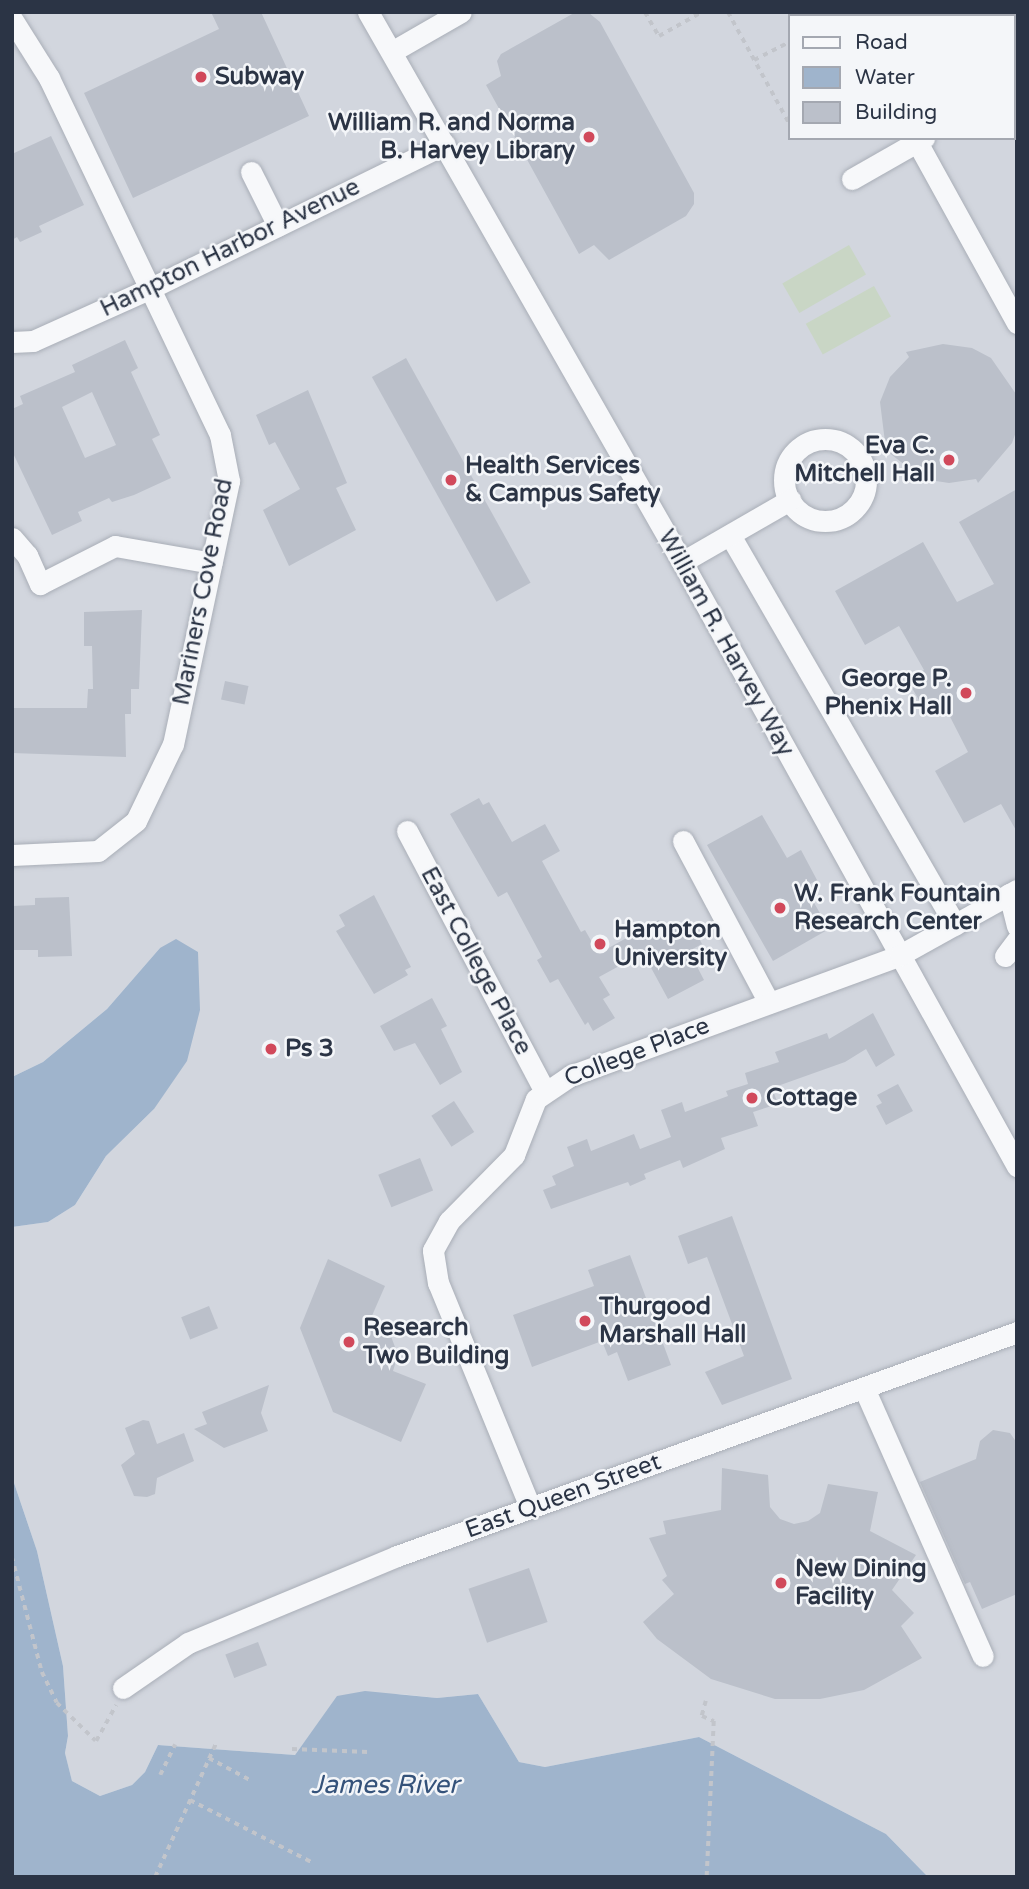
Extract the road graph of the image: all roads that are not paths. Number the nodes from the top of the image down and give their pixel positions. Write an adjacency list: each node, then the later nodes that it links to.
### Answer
1 (369, 12): 4 (street, William R. Harvey Way)
2 (461, 12): 4 (street)
3 (12, 19): 10 (street, Mariners Cove Road)
4 (393, 51): 6 (street, William R. Harvey Way)
5 (921, 140): 8 (street); 11 (street)
6 (446, 144): 9 (street, Hampton Harbor Avenue); 16 (street, William R. Harvey Way)
7 (251, 172): 9 (street)
8 (852, 179)
9 (278, 226): 10 (street, Hampton Harbor Avenue)
10 (151, 288): 12 (street, Hampton Harbor Avenue); 17 (street, Mariners Cove Road)
11 (1017, 323)
12 (12, 342)
13 (790, 500): 14 (street)
14 (730, 536): 16 (street); 22 (street)
15 (12, 538): 17 (street)
16 (682, 562): 24 (street, William R. Harvey Way)
17 (212, 563): 20 (street, Mariners Cove Road)
18 (407, 831): 26 (street, East College Place)
19 (682, 841): 25 (street)
20 (12, 855)
21 (1013, 892): 22 (street, College Place); 23 (street)
22 (955, 925): 24 (street, College Place)
23 (1017, 926)
24 (901, 955): 25 (street, College Place); 27 (street, William R. Harvey Way)
25 (769, 1003): 26 (street, College Place)
26 (544, 1090): 30 (street, College Place)
27 (1017, 1166)
28 (1017, 1332): 29 (street, East Queen Street)
29 (864, 1388): 30 (street, East Queen Street); 31 (street)
30 (530, 1507): 32 (street, East Queen Street)
31 (983, 1656)
32 (124, 1688)

